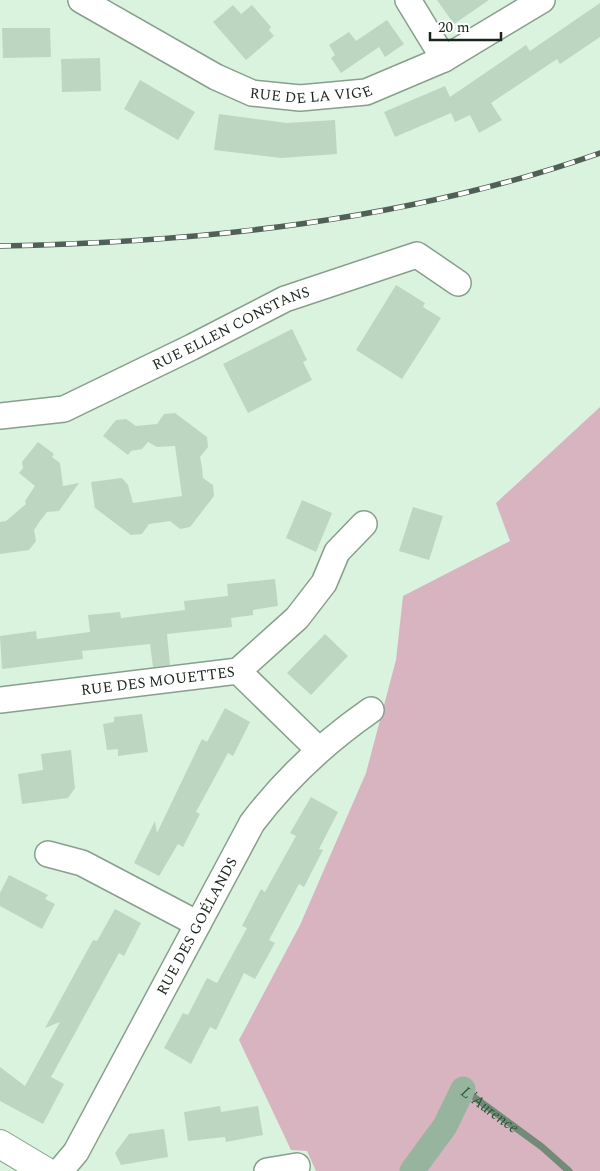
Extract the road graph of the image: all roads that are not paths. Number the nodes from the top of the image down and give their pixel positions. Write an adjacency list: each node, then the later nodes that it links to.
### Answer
1 (81, 0): 4 (street, RUE DE LA VIGE)
2 (408, 0): 4 (street)
3 (542, 0): 4 (street, RUE DE LA VIGE)
4 (444, 59)
5 (458, 283): 6 (street, RUE ELLEN CONSTANS)
6 (0, 416)
7 (364, 524): 8 (street, RUE DES MOUETTES)
8 (238, 672): 9 (street, RUE DES MOUETTES); 11 (street)
9 (0, 700)
10 (371, 710): 11 (street, RUE DES GOÉLANDS)
11 (318, 750): 13 (street, RUE DES GOÉLANDS)
12 (48, 854): 13 (street)
13 (198, 924): 17 (street, RUE DES GOÉLANDS)
14 (0, 1144): 16 (street)
15 (297, 1166): 18 (street)
16 (45, 1171)
17 (60, 1171)
18 (267, 1171)

